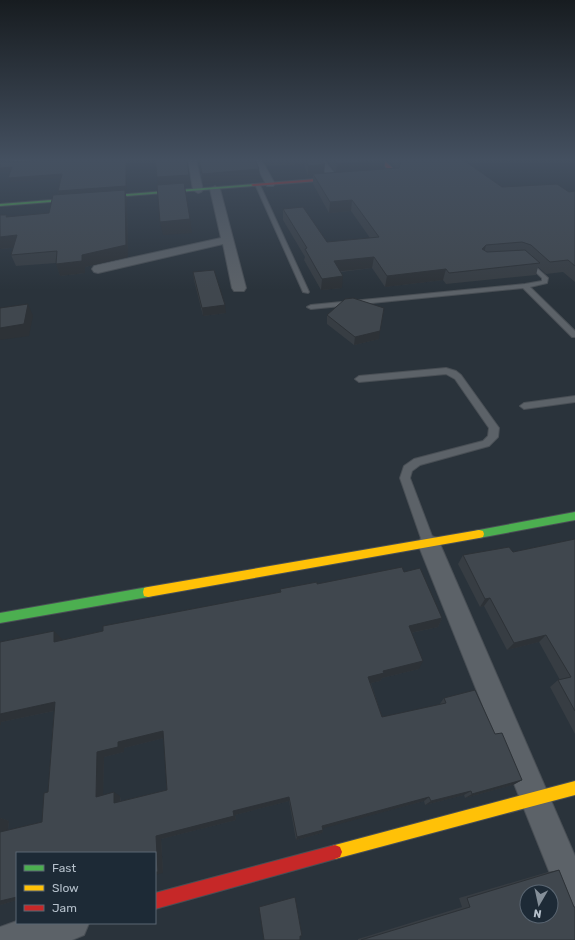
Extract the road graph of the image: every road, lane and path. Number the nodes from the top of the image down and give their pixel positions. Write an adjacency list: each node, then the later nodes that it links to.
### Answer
1 (28, 203): 4 (street)
2 (218, 203): 5 (street)
3 (265, 203): 10 (lane)
4 (0, 205)
5 (227, 240): 7 (street); 9 (street)
6 (524, 259): 8 (lane)
7 (98, 269)
8 (525, 286): 11 (lane); 12 (lane)
9 (240, 288)
10 (306, 292)
11 (311, 307)
12 (575, 335)
13 (359, 379): 17 (lane)
14 (575, 399): 15 (lane)
15 (524, 406)
16 (575, 516): 17 (street)
17 (429, 544): 18 (street); 20 (street)
18 (0, 618)
19 (575, 788): 20 (street)
20 (535, 799): 21 (street); 22 (street)
21 (575, 894)
22 (156, 901)
23 (68, 924): 24 (street)
24 (9, 940)

